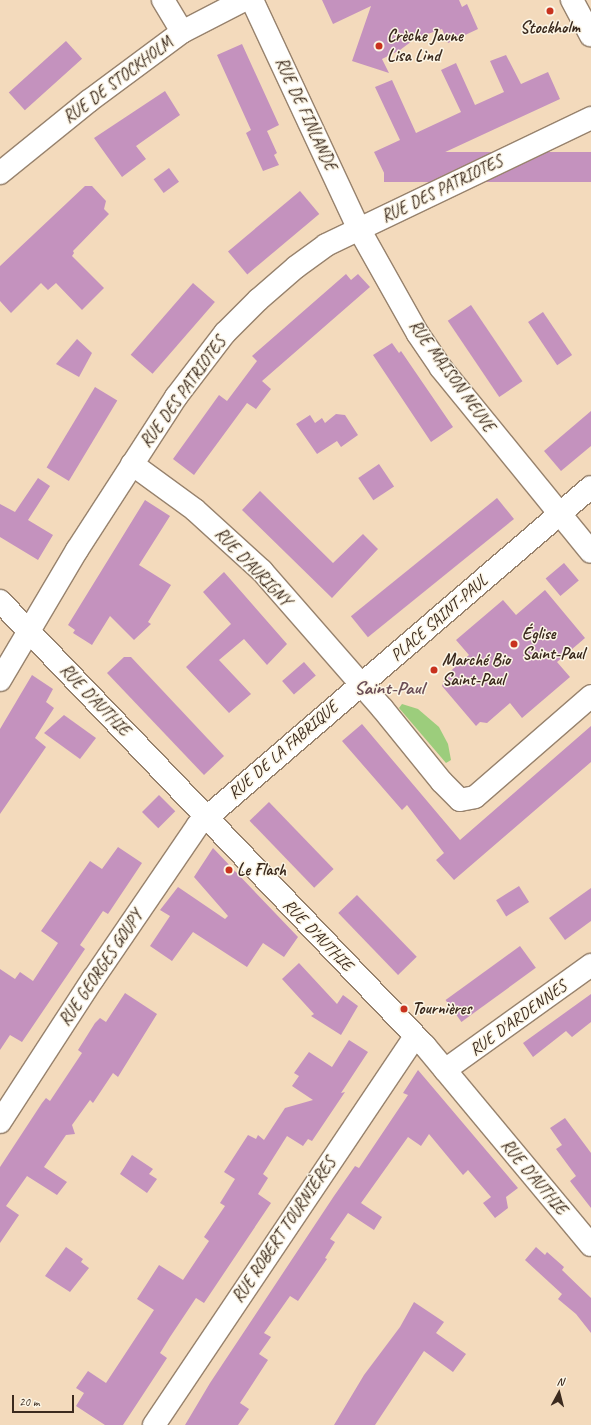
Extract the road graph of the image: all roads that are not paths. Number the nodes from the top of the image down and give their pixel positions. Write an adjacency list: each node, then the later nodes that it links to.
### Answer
1 (163, 0): 5 (street)
2 (244, 0): 5 (street, RUE DE STOCKHOLM)
3 (252, 0): 9 (street, RUE DE FINLANDE)
4 (572, 0): 6 (street)
5 (182, 32): 8 (street, RUE DE STOCKHOLM)
6 (591, 34)
7 (591, 118): 9 (street, RUE DES PATRIOTES)
8 (0, 173)
9 (359, 229): 10 (street, RUE DES PATRIOTES); 12 (street, RUE MAISON NEUVE)
10 (132, 464): 15 (street, RUE DES PATRIOTES); 17 (street, RUE D'AURIGNY)
11 (591, 488): 12 (street, PLACE SAINT-PAUL)
12 (559, 514): 13 (street); 17 (street, PLACE SAINT-PAUL)
13 (591, 552)
14 (0, 601): 15 (street, RUE D'AUTHIE)
15 (29, 631): 16 (street, RUE DES PATRIOTES); 19 (street, RUE D'AUTHIE)
16 (0, 680)
17 (361, 685): 18 (street); 19 (street, RUE DE LA FABRIQUE)
18 (591, 696)
19 (206, 818): 21 (street, RUE D'AUTHIE); 23 (street, RUE GEORGES GOUPY)
20 (591, 965): 22 (street, RUE D'ARDENNES)
21 (415, 1036): 22 (street, RUE D'AUTHIE); 25 (street, RUE ROBERT TOURNIÈRES)
22 (445, 1070): 24 (street, RUE D'AUTHIE)
23 (0, 1122)
24 (591, 1245)
25 (154, 1425)

